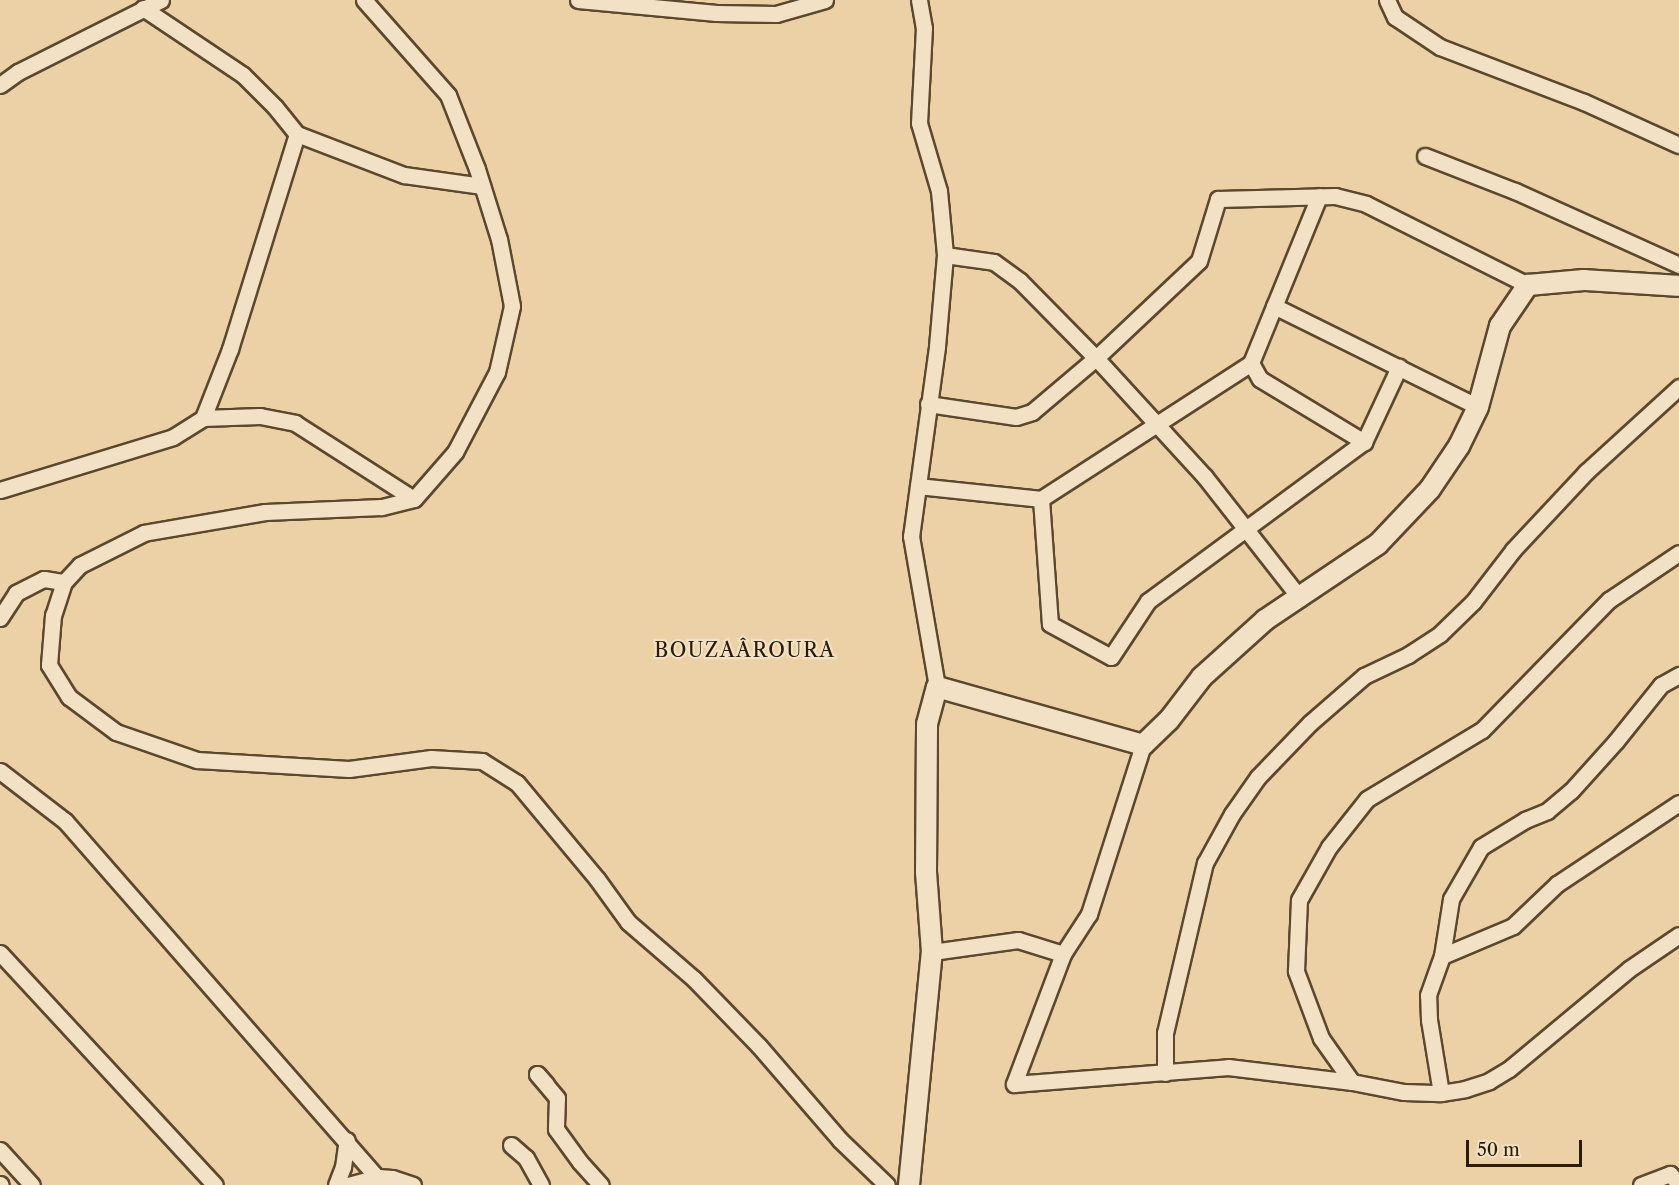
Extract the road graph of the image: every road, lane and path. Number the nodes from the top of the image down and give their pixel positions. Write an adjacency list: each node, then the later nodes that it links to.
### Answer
1 (161, 0): 7 (street)
2 (364, 0): 12 (street)
3 (578, 0): 4 (street)
4 (825, 0)
5 (919, 0): 14 (street)
6 (1387, 0): 10 (street)
7 (143, 8): 8 (street); 9 (street)
8 (0, 85)
9 (297, 134): 12 (street); 25 (street)
10 (1679, 145)
11 (1425, 156): 15 (street)
12 (482, 186): 30 (street)
13 (1319, 196): 16 (street); 18 (street); 19 (street)
14 (945, 255): 19 (street); 23 (street)
15 (1679, 265)
16 (1528, 285): 17 (street); 24 (street)
17 (1679, 286)
18 (1274, 306): 20 (street); 21 (street)
19 (1096, 358): 23 (street); 26 (street)
20 (1251, 363): 26 (street); 27 (street)
21 (1399, 367): 24 (street); 27 (street)
22 (1679, 387): 47 (street)
23 (928, 404): 28 (street)
24 (1478, 407): 35 (street)
25 (203, 418): 29 (street); 30 (street)
26 (1155, 425): 31 (street); 32 (street)
27 (1364, 442): 32 (street)
28 (918, 486): 31 (street); 38 (street)
29 (0, 490)
30 (414, 499): 34 (street)
31 (1041, 499): 32 (street)
32 (1248, 530): 35 (street)
33 (1679, 553): 48 (street)
34 (64, 582): 36 (street); 63 (street)
35 (1300, 598): 39 (street)
36 (0, 618)
37 (1679, 675): 46 (street)
38 (937, 687): 39 (street); 43 (street)
39 (1143, 745): 45 (street)
40 (0, 771): 51 (street)
41 (1679, 803): 46 (street)
42 (1679, 935): 50 (street)
43 (932, 952): 45 (street); 64 (street)
44 (0, 953): 57 (street)
45 (1064, 954): 47 (street)
46 (1442, 956): 50 (street)
47 (1165, 1073): 48 (street)
48 (1352, 1082): 50 (street)
49 (546, 1084): 62 (street)
50 (1442, 1093)
51 (346, 1140): 54 (street); 58 (street)
52 (511, 1145): 61 (street)
53 (0, 1150): 56 (street)
54 (381, 1181): 59 (street); 60 (street)
55 (1679, 1184): 65 (street)
56 (32, 1185)
57 (215, 1185)
58 (336, 1185)
59 (348, 1185)
60 (413, 1185)
61 (541, 1185)
62 (601, 1185)
63 (887, 1185)
64 (909, 1185)
65 (1641, 1185)

